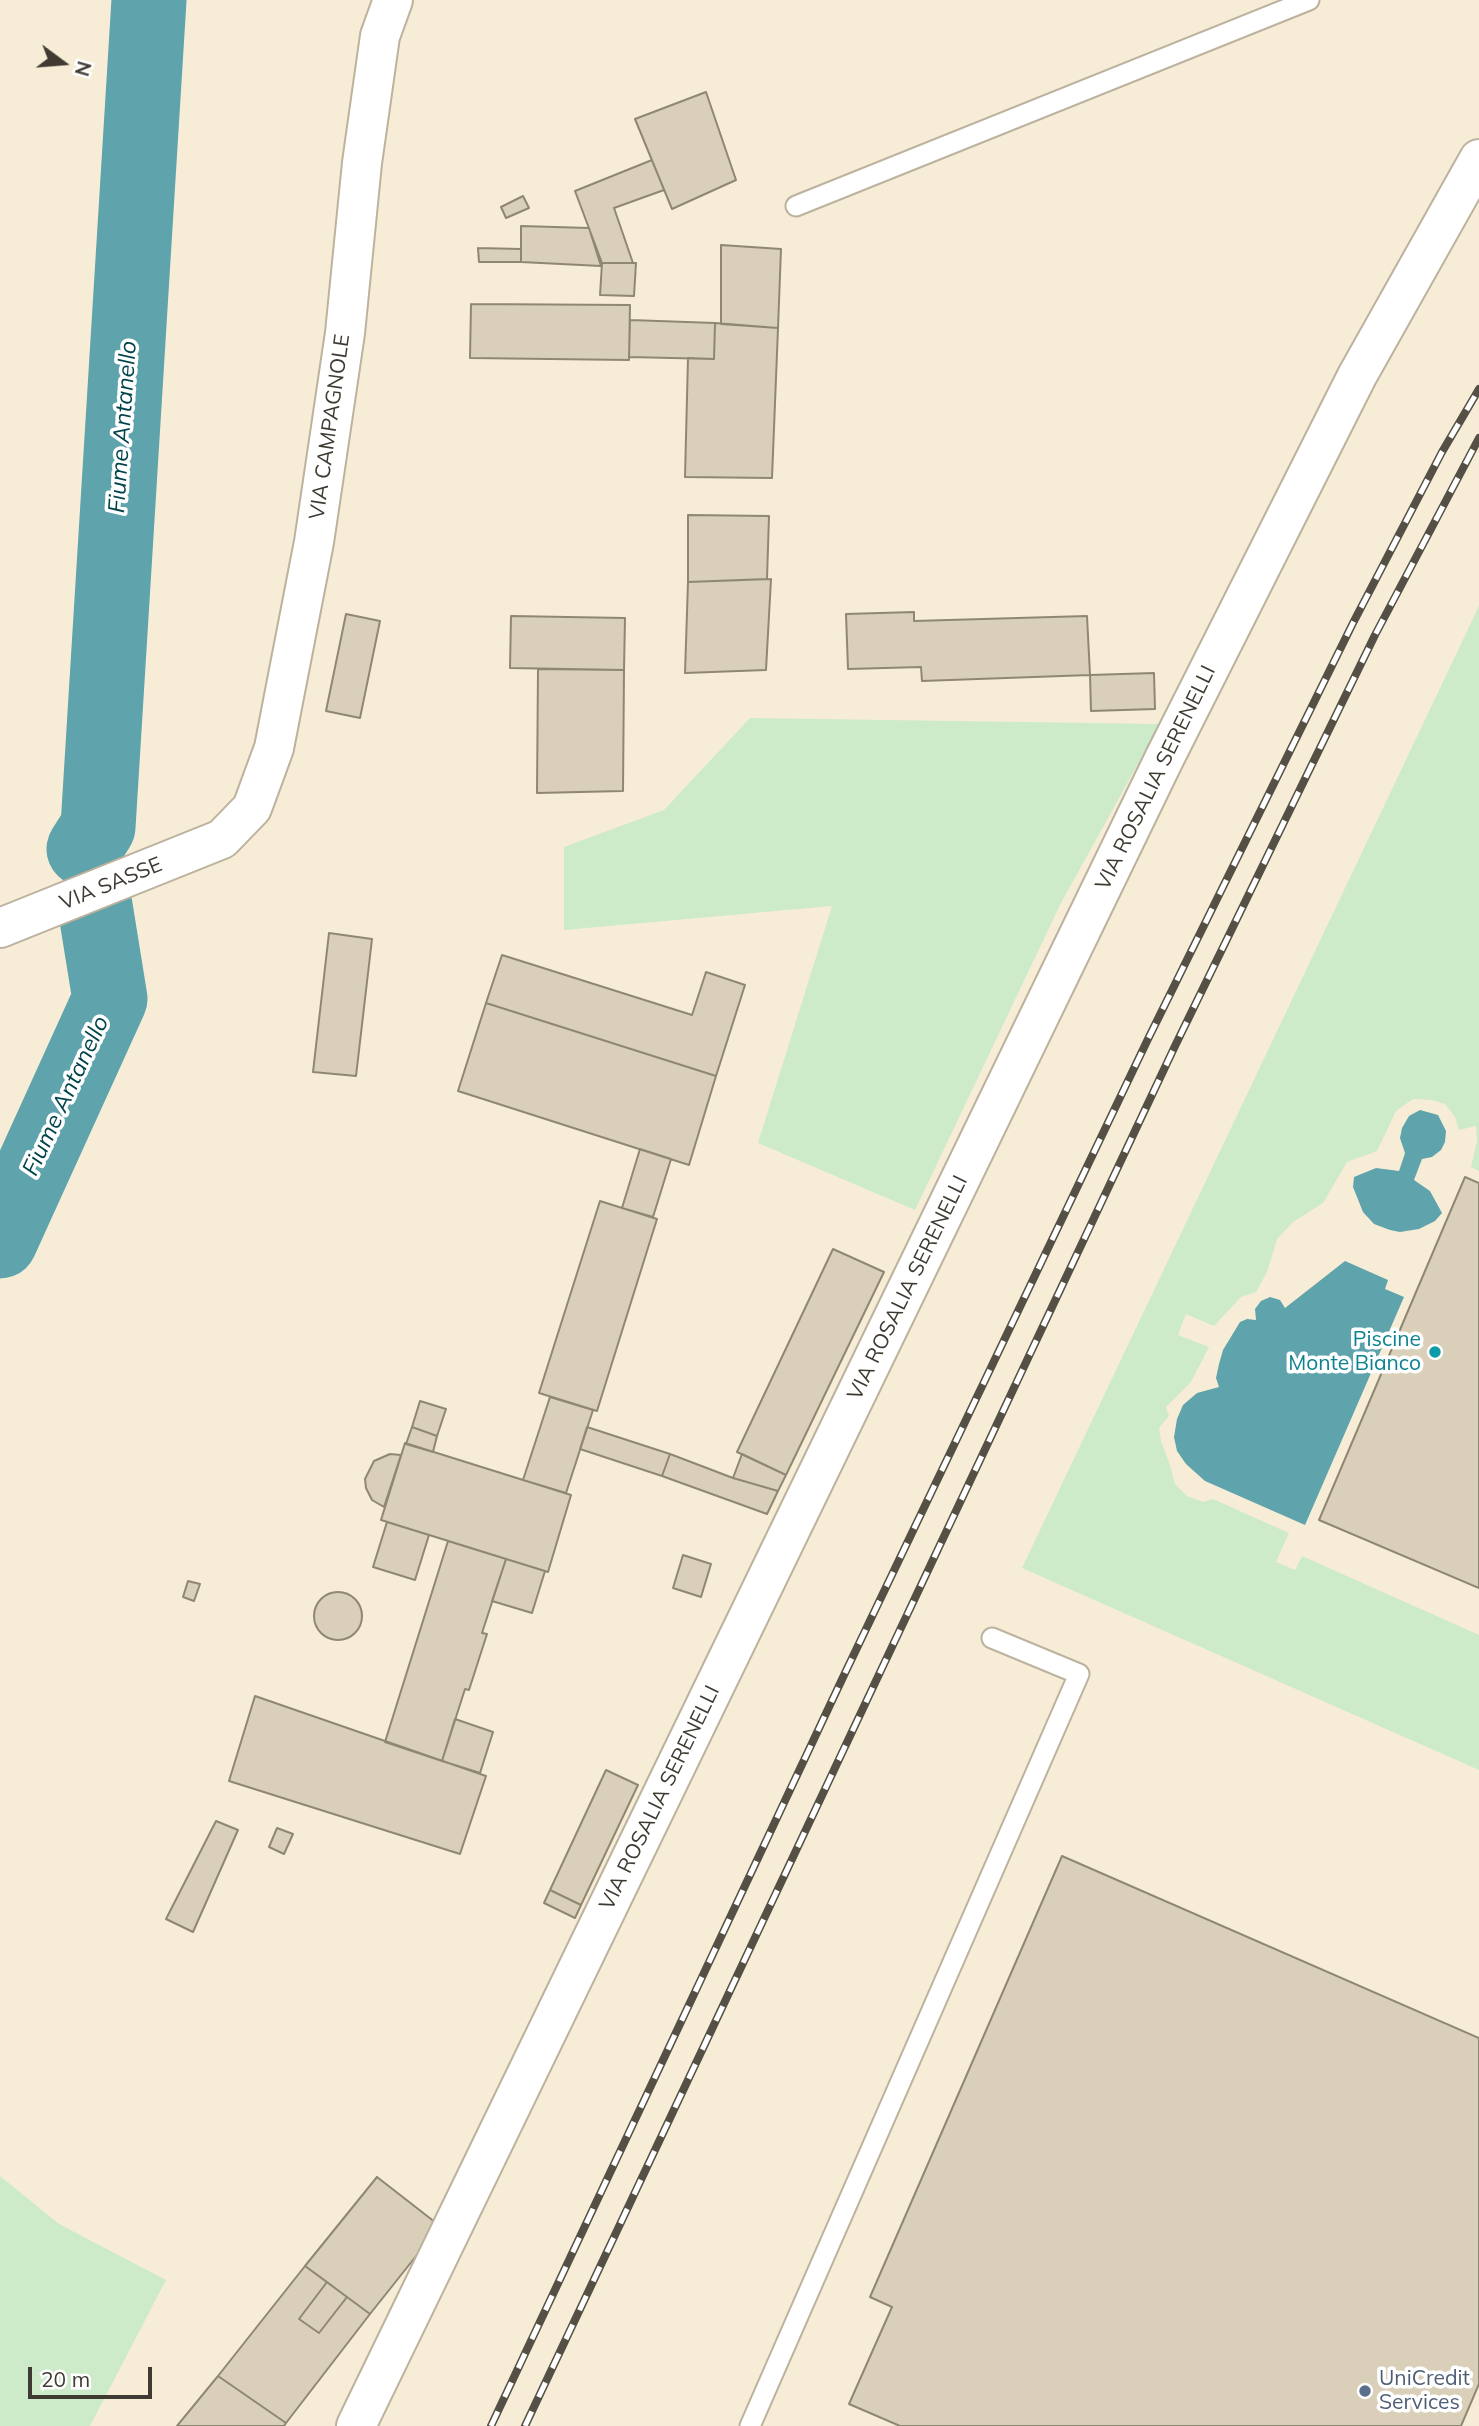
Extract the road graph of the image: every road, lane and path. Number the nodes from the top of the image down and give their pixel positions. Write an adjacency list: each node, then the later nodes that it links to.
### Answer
1 (393, 0): 5 (street, VIA CAMPAGNOLE)
2 (1309, 0): 4 (lane)
3 (1479, 159): 8 (street, VIA ROSALIA SERENELLI)
4 (796, 206)
5 (222, 839): 6 (street, VIA SASSE)
6 (0, 928)
7 (992, 1638): 9 (lane)
8 (356, 2426)
9 (750, 2426)

